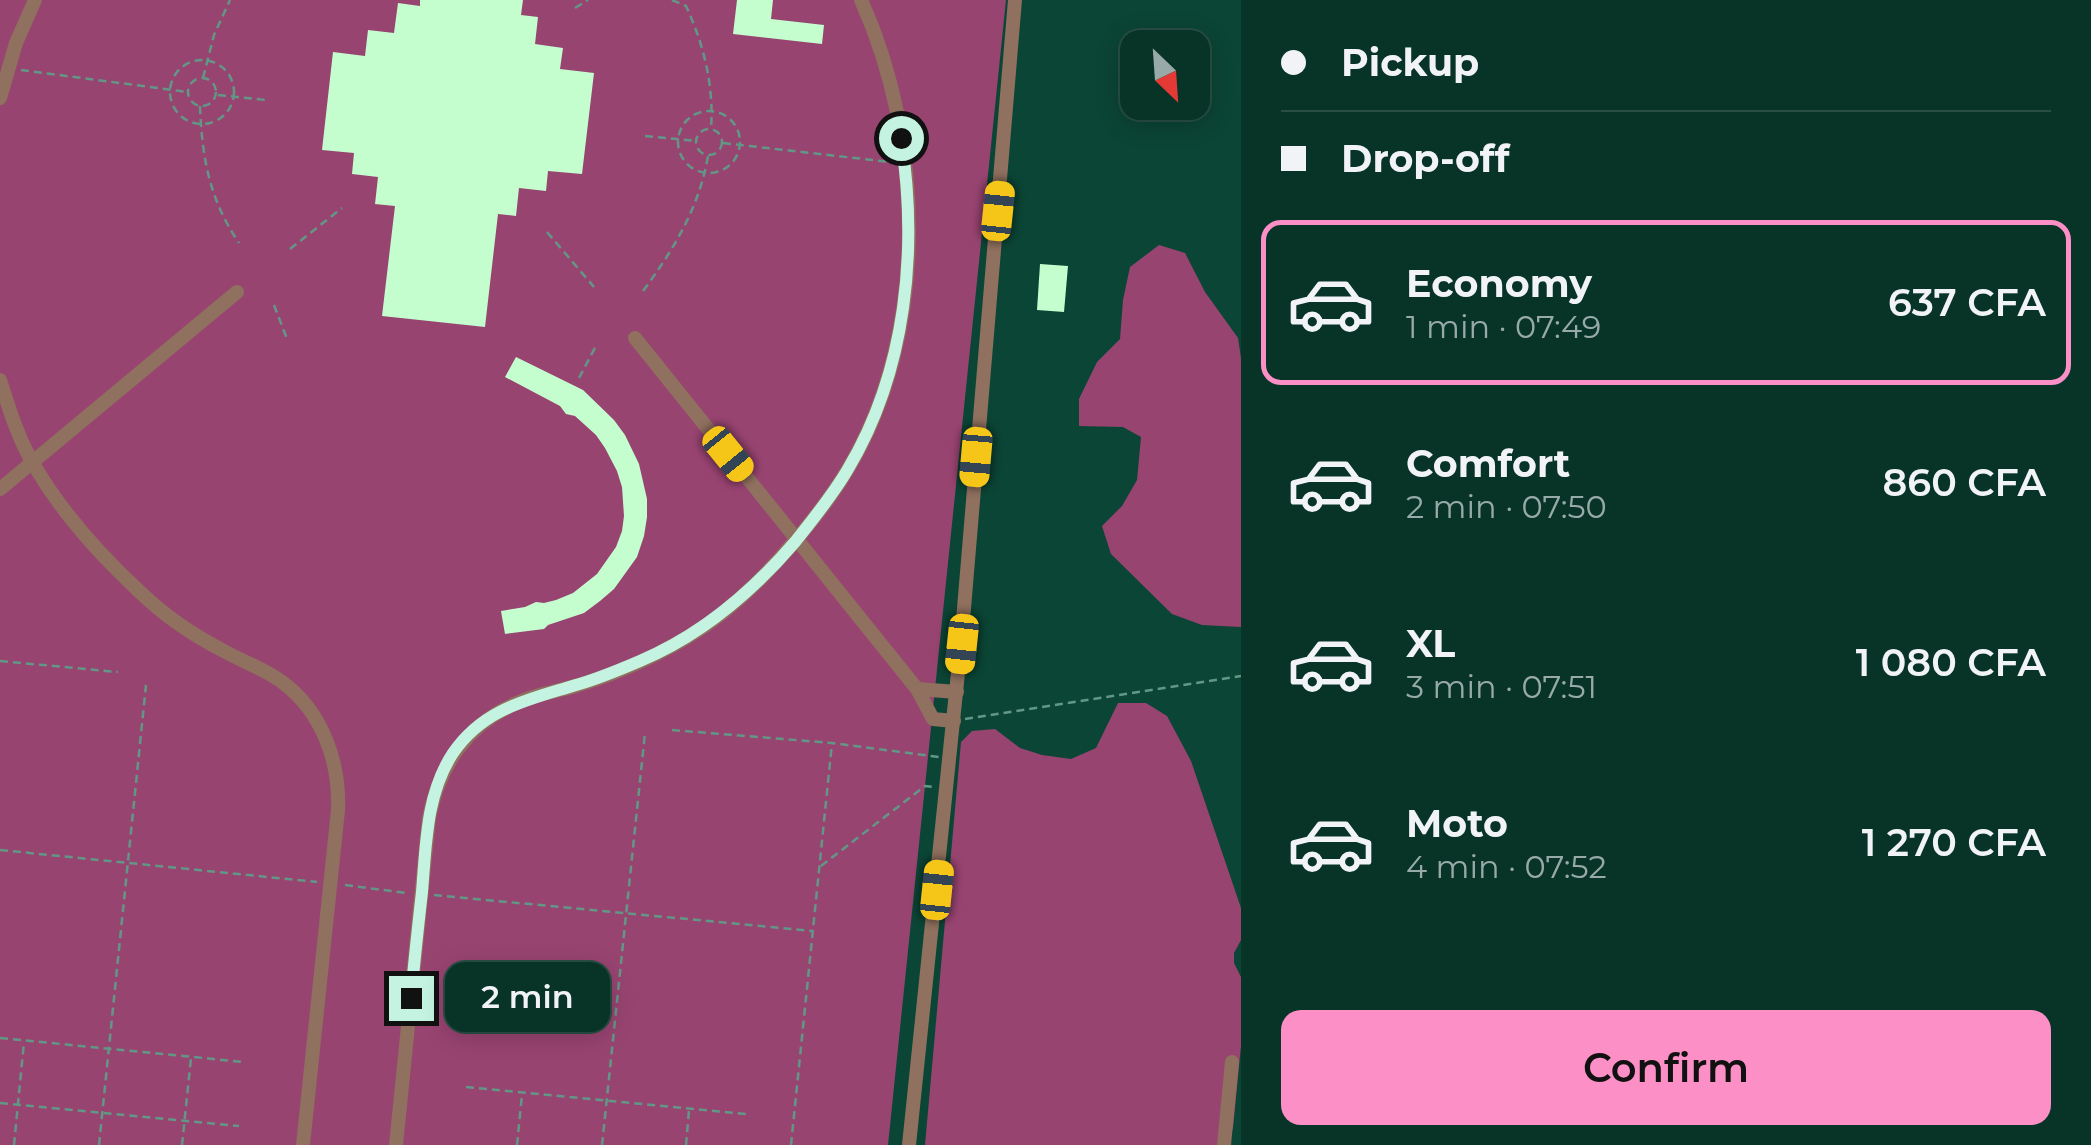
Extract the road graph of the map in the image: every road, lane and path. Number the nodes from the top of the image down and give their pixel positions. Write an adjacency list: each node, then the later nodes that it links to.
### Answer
1 (35, 0): 9 (street)
2 (230, 0): 8 (path)
3 (588, 0): 7 (path)
4 (672, 0): 18 (path)
5 (861, 0): 27 (street)
6 (1016, 0): 50 (street)
7 (575, 8)
8 (207, 61): 10 (path); 11 (path); 14 (path)
9 (8, 68): 11 (path); 15 (street)
10 (203, 78): 12 (path); 13 (path)
11 (170, 90): 12 (path); 19 (path)
12 (188, 92): 17 (path)
13 (215, 95): 14 (path); 17 (path)
14 (233, 96): 16 (path); 19 (path)
15 (0, 98)
16 (266, 100)
17 (200, 106): 19 (path)
18 (712, 111): 20 (path); 22 (path); 25 (path)
19 (200, 124): 31 (path)
20 (712, 129): 23 (path); 24 (path)
21 (645, 136): 22 (path)
22 (678, 139): 23 (path); 28 (path)
23 (696, 140): 26 (path)
24 (723, 143): 25 (path); 26 (path)
25 (741, 144): 27 (path); 28 (path)
26 (708, 156): 28 (path)
27 (905, 164): 44 (street)
28 (705, 174): 34 (path)
29 (342, 208): 32 (path)
30 (547, 232): 33 (path)
31 (239, 243)
32 (290, 249)
33 (594, 287)
34 (643, 291)
35 (238, 292): 42 (street)
36 (274, 305): 38 (path)
37 (635, 338): 44 (street)
38 (287, 340)
39 (597, 344): 40 (path)
40 (579, 378)
41 (0, 380): 42 (street)
42 (32, 463): 43 (street); 60 (street)
43 (0, 490)
44 (796, 540): 49 (street); 61 (street)
45 (0, 661): 46 (path)
46 (118, 672)
47 (1241, 676): 51 (path)
48 (146, 685): 58 (path)
49 (917, 689): 50 (street); 51 (street)
50 (957, 692): 51 (street)
51 (954, 721): 55 (street)
52 (672, 730): 54 (path)
53 (645, 733): 62 (path)
54 (832, 744): 55 (path); 59 (path)
55 (950, 759): 56 (street)
56 (947, 788): 59 (path); 89 (street)
57 (0, 850): 58 (path)
58 (128, 863): 60 (path); 66 (path)
59 (820, 867): 63 (path)
60 (330, 883): 61 (path); 83 (street)
61 (422, 894): 62 (path); 84 (street)
62 (626, 914): 63 (path); 72 (path)
63 (813, 931): 88 (path)
64 (0, 1038): 65 (path)
65 (25, 1040): 66 (path); 74 (path)
66 (108, 1049): 67 (path); 76 (path)
67 (192, 1057): 68 (path); 78 (path)
68 (244, 1062)
69 (1232, 1062): 90 (street)
70 (466, 1087): 71 (path)
71 (522, 1092): 72 (path); 85 (path)
72 (607, 1101): 75 (path); 86 (path)
73 (0, 1103): 74 (path)
74 (18, 1104): 76 (path); 80 (path)
75 (690, 1109): 77 (path); 87 (path)
76 (102, 1112): 78 (path); 81 (path)
77 (746, 1114)
78 (185, 1120): 79 (path); 82 (path)
79 (239, 1126)
80 (14, 1145)
81 (99, 1145)
82 (182, 1145)
83 (304, 1145)
84 (396, 1145)
85 (517, 1145)
86 (602, 1145)
87 (686, 1145)
88 (791, 1145)
89 (910, 1145)
90 (1224, 1145)

